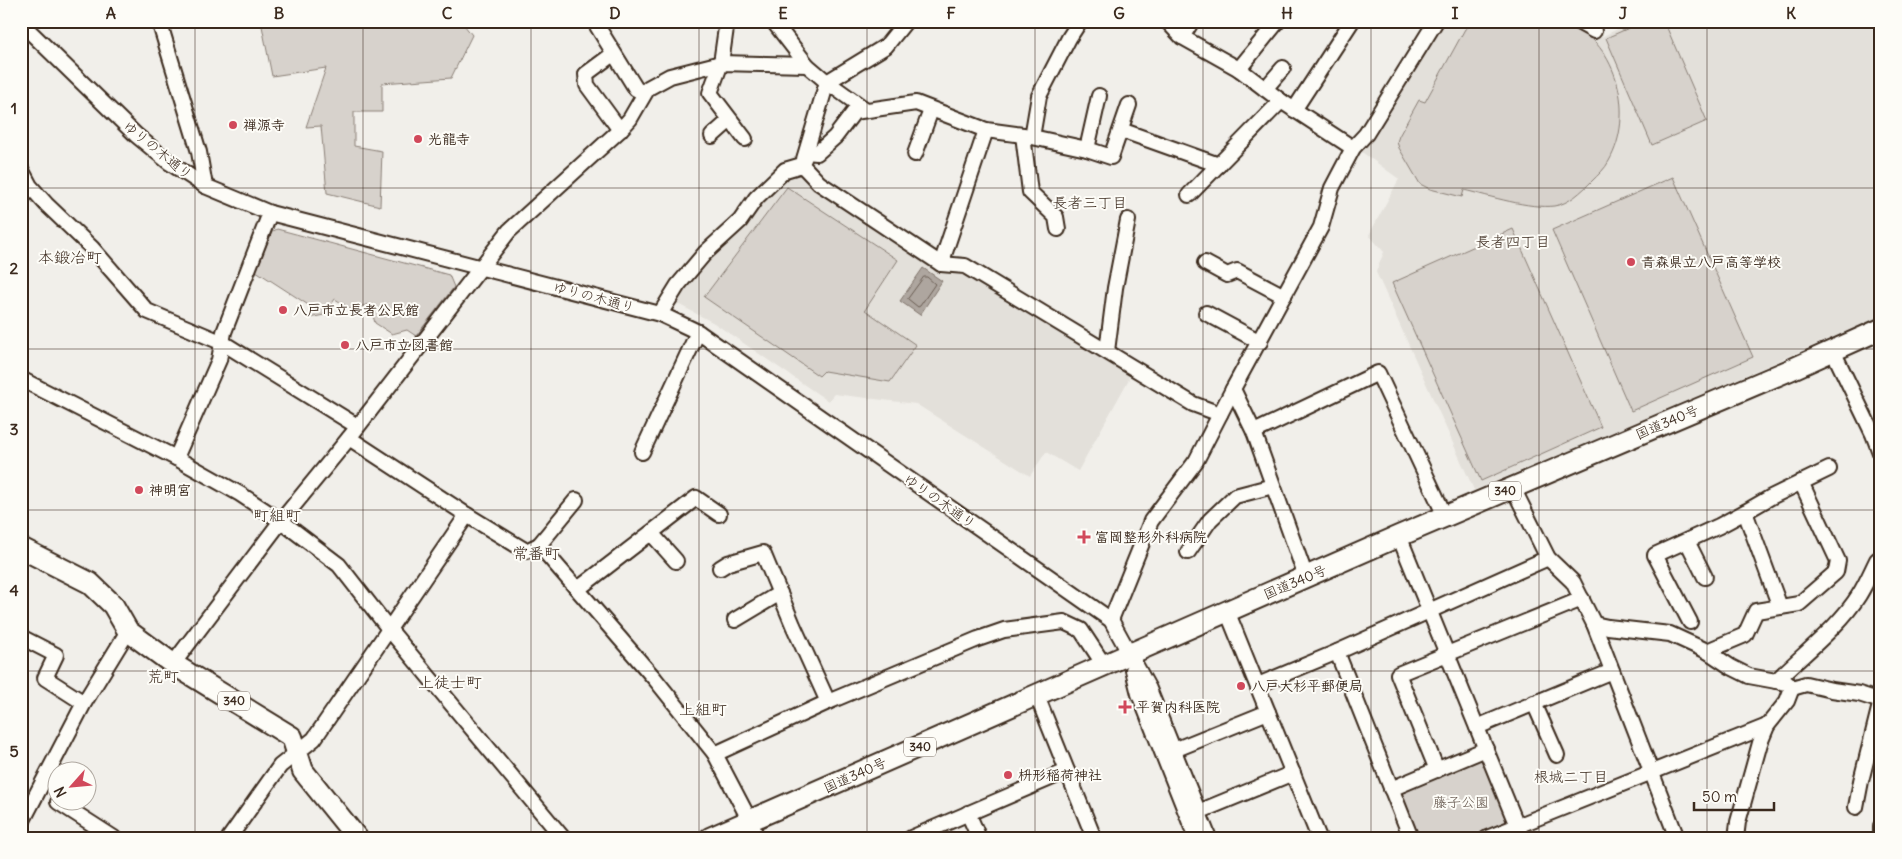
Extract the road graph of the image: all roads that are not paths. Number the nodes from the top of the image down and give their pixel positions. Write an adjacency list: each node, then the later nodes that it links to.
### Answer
1 (159, 21): 44 (street)
2 (594, 21): 16 (street)
3 (728, 21): 17 (street)
4 (773, 21): 18 (street)
5 (906, 21): 21 (street)
6 (1080, 21): 35 (street)
7 (1166, 21): 15 (street)
8 (1192, 21): 15 (street)
9 (1278, 21): 20 (street)
10 (1352, 21): 29 (street)
11 (1436, 21): 37 (street)
12 (1576, 21): 14 (street)
13 (21, 23): 44 (street, ゆりの木通り)
14 (1594, 31)
15 (1182, 37): 20 (street)
16 (613, 54): 23 (street); 31 (street)
17 (722, 63): 18 (street); 23 (street); 30 (street)
18 (807, 65): 21 (street)
19 (1283, 68): 22 (street)
20 (1239, 69): 22 (street)
21 (827, 82): 27 (street); 39 (street)
22 (1265, 89): 25 (street)
23 (644, 94): 31 (street)
24 (1099, 96): 38 (street)
25 (1281, 102): 29 (street); 41 (street)
26 (1129, 105): 33 (street)
27 (866, 110): 28 (street); 39 (street)
28 (931, 110): 32 (street); 40 (street)
29 (1294, 110): 37 (street)
30 (730, 120): 34 (street); 36 (street)
31 (620, 130): 52 (street)
32 (986, 130): 35 (street); 50 (street)
33 (1121, 130): 38 (street); 41 (street)
34 (712, 136)
35 (1028, 136): 38 (street); 49 (street)
36 (745, 138)
37 (1354, 148): 53 (street)
38 (1087, 149)
39 (807, 152): 42 (street)
40 (915, 154)
41 (1219, 164): 46 (street)
42 (802, 165): 50 (street); 55 (street)
43 (21, 169): 45 (street)
44 (205, 186): 47 (street, ゆりの木通り)
45 (25, 191): 58 (street)
46 (1189, 195)
47 (270, 213): 52 (street, ゆりの木通り); 58 (street)
48 (1128, 220): 61 (street)
49 (1058, 229)
50 (941, 264): 61 (street)
51 (1204, 264): 53 (street)
52 (480, 268): 55 (street, ゆりの木通り); 65 (street)
53 (1284, 296): 59 (street)
54 (1206, 313): 59 (street)
55 (660, 314): 57 (street, ゆりの木通り)
56 (1881, 329): 60 (highway, 国道340号 / 340)
57 (698, 332): 69 (street); 101 (street, ゆりの木通り)
58 (223, 342): 65 (street); 71 (street)
59 (1260, 342): 63 (street)
60 (1833, 351): 67 (street); 75 (highway, 国道340号 / 340)
61 (1107, 352): 64 (street)
62 (21, 379): 71 (street)
63 (1233, 389): 64 (street); 66 (street)
64 (1220, 414): 101 (street)
65 (358, 426): 68 (street)
66 (1254, 432): 74 (street); 80 (street)
67 (1877, 432): 70 (street)
68 (349, 438): 79 (street); 81 (street)
69 (642, 452)
70 (1881, 455)
71 (176, 458): 81 (street)
72 (1829, 469): 73 (street)
73 (1801, 482): 77 (street); 97 (street)
74 (1273, 486): 87 (street); 92 (street)
75 (1513, 488): 80 (highway, 国道340号 / 340); 89 (street)
76 (576, 500): 85 (street)
77 (1745, 512): 84 (street); 97 (street)
78 (719, 514): 82 (street)
79 (467, 515): 85 (street); 104 (street)
80 (1446, 516): 83 (highway, 国道340号 / 340)
81 (281, 521): 104 (street); 111 (street)
82 (651, 533): 90 (street); 94 (street)
83 (1399, 536): 92 (highway, 国道340号 / 340); 98 (street)
84 (1687, 541): 93 (street); 102 (street)
85 (539, 545): 94 (street)
86 (21, 548): 105 (highway, 340)
87 (1188, 552)
88 (1881, 557): 114 (street)
89 (1548, 558): 96 (street); 98 (street)
90 (676, 560)
91 (720, 568): 95 (street)
92 (1306, 577): 99 (highway, 国道340号 / 340)
93 (1704, 577)
94 (578, 589): 128 (street)
95 (780, 593): 100 (street); 119 (street)
96 (1582, 599): 103 (street); 110 (street)
97 (1780, 607): 107 (street)
98 (1429, 610): 108 (street); 110 (street)
99 (1227, 611): 109 (highway, 国道340号 / 340); 115 (street)
100 (735, 620)
101 (1111, 620): 109 (street, ゆりの木通り)
102 (1690, 622)
103 (1594, 624): 107 (street); 113 (street)
104 (389, 630): 125 (street); 150 (street)
105 (128, 631): 111 (highway, 340); 120 (street)
106 (21, 637): 120 (street)
107 (1707, 650): 114 (street)
108 (1337, 652): 115 (street); 135 (street)
109 (1129, 654): 112 (highway, 国道340号 / 340); 126 (street, ゆりの木通り); 140 (street, ゆりの木通り)
110 (1447, 654): 124 (street); 130 (street)
111 (173, 664): 125 (highway, 340)
112 (1104, 665): 117 (highway, 国道340号 / 340); 119 (street)
113 (1612, 671): 121 (street); 132 (street)
114 (1776, 681): 116 (street)
115 (1258, 685): 122 (street)
116 (1792, 688): 118 (street); 123 (street)
117 (1037, 696): 131 (street); 143 (highway, 国道340号 / 340)
118 (1881, 701): 137 (street)
119 (828, 702): 128 (street)
120 (84, 703): 134 (street)
121 (1534, 703): 124 (street); 129 (street)
122 (1268, 712): 126 (street); 133 (street)
123 (1767, 726): 132 (street); 160 (street)
124 (1477, 727): 127 (street)
125 (298, 750): 148 (street); 149 (highway, 340)
126 (1174, 750): 140 (street, ゆりの木通り)
127 (1486, 750): 130 (street); 144 (street)
128 (715, 754): 143 (street)
129 (1557, 755)
130 (1437, 770): 135 (street)
131 (1067, 771): 139 (street); 154 (street)
132 (1652, 772): 144 (street); 145 (street)
133 (1293, 773): 140 (street); 157 (street)
134 (38, 789): 136 (street); 141 (street)
135 (1391, 789): 158 (street)
136 (48, 795)
137 (1856, 807)
138 (75, 812): 147 (street)
139 (968, 813): 152 (street); 153 (street)
140 (1193, 814): 155 (street, ゆりの木通り); 156 (street, ゆりの木通り)
141 (21, 824)
142 (1881, 826): 146 (street)
143 (753, 829): 151 (highway, 国道340号 / 340)
144 (1519, 831): 159 (street)
145 (1676, 837)
146 (1881, 837)
147 (114, 838)
148 (229, 838)
149 (357, 838)
150 (563, 838)
151 (710, 838)
152 (911, 838)
153 (979, 838)
154 (1094, 838)
155 (1196, 838)
156 (1209, 838)
157 (1319, 838)
158 (1411, 838)
159 (1487, 838)
160 (1736, 838)

